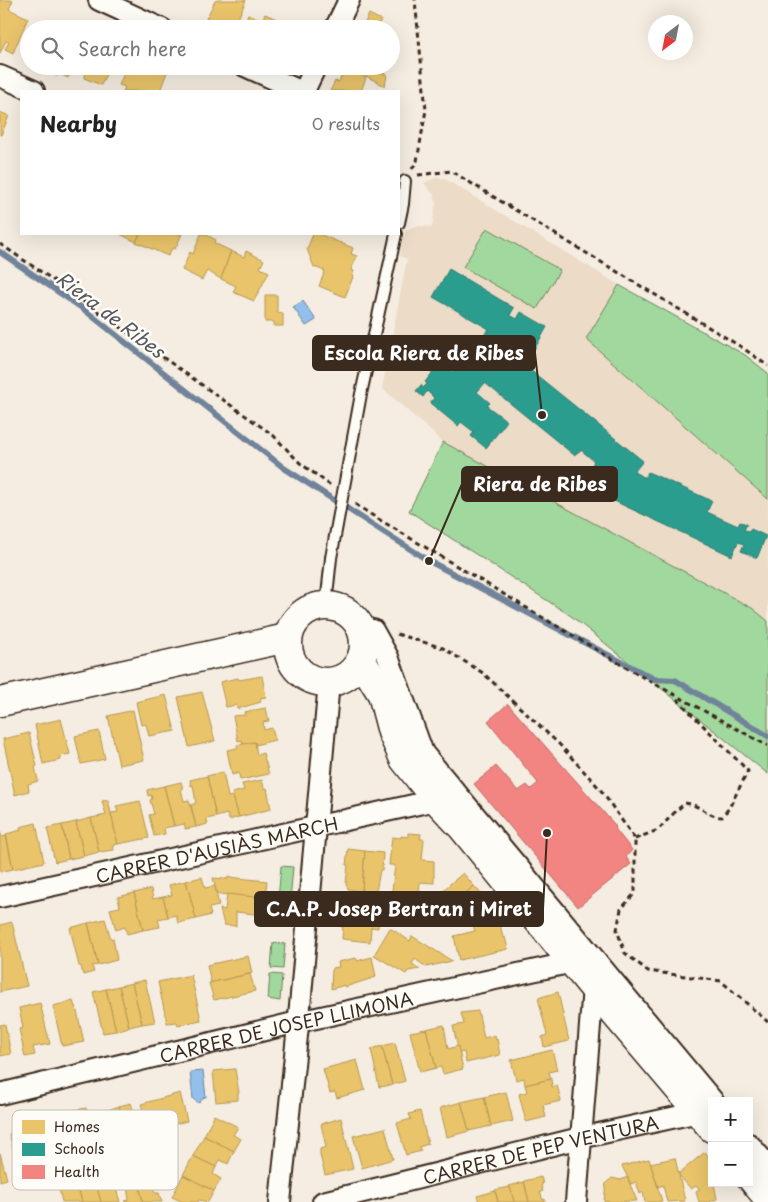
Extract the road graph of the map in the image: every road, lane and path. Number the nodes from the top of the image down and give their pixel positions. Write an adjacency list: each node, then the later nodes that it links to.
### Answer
1 (98, 0): 4 (street)
2 (349, 0): 5 (street)
3 (415, 0): 12 (path)
4 (142, 20)
5 (339, 20)
6 (265, 75): 10 (street)
7 (312, 75): 11 (street)
8 (0, 76): 9 (street)
9 (32, 90)
10 (298, 90)
11 (304, 90)
12 (405, 181): 13 (lane); 16 (path)
13 (400, 219)
14 (396, 235): 19 (lane, bridge)
15 (0, 244): 17 (path)
16 (768, 366)
17 (331, 486)
18 (354, 503): 24 (path)
19 (326, 605): 21 (street); 22 (street)
20 (373, 630): 29 (path); 36 (street)
21 (287, 638): 23 (street); 25 (street)
22 (361, 660): 23 (street); 27 (street)
23 (328, 682): 28 (street)
24 (672, 694): 26 (path); 29 (path)
25 (0, 702)
26 (768, 746)
27 (434, 797): 28 (street, CARRER D'AUSIÀS MARCH); 31 (street)
28 (316, 827): 30 (street, CARRER D'AUSIÀS MARCH); 33 (street)
29 (635, 839): 34 (path)
30 (0, 897)
31 (573, 962): 32 (street); 33 (street, CARRER DE JOSEP LLIMONA)
32 (593, 988): 36 (street); 37 (street)
33 (298, 1022): 35 (street, CARRER DE JOSEP LLIMONA); 42 (street)
34 (768, 1022)
35 (0, 1094)
36 (708, 1113): 37 (street, CARRER DE PEP VENTURA)
37 (580, 1138): 43 (street, CARRER DE PEP VENTURA); 44 (street)
38 (753, 1149): 39 (street)
39 (768, 1166)
40 (753, 1180): 41 (street)
41 (768, 1198)
42 (280, 1202)
43 (322, 1202)
44 (576, 1202)

